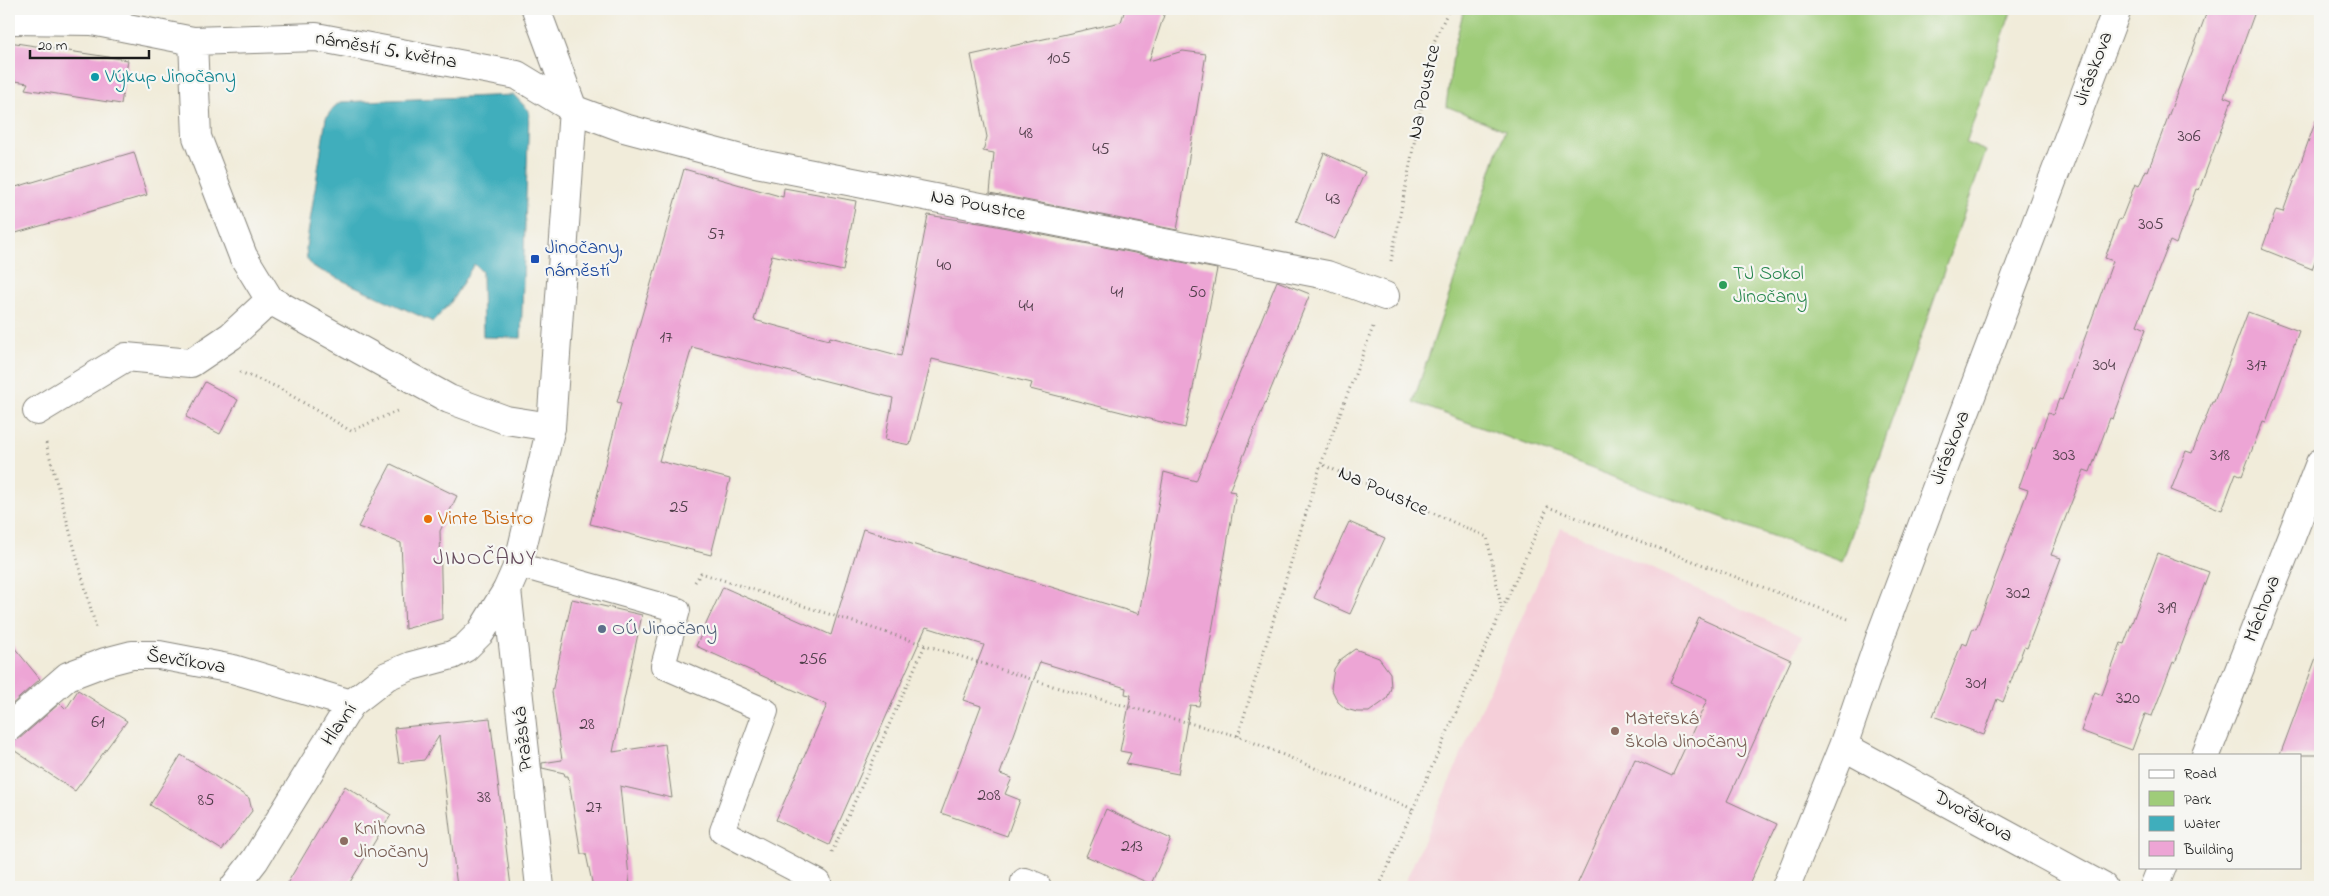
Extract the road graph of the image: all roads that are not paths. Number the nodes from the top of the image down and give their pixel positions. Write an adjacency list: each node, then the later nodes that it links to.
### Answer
1 (536, 9): 5 (street)
2 (2117, 9): 15 (street, Jiráskova)
3 (9, 20): 4 (street, náměstí 5. května)
4 (194, 41): 5 (street, náměstí 5. května); 7 (street)
5 (573, 109): 6 (street, Na Poustce); 9 (street)
6 (1385, 296)
7 (270, 300): 8 (street); 9 (street)
8 (37, 411)
9 (551, 427): 11 (street)
10 (2320, 463): 16 (street, Máchova)
11 (518, 565): 12 (street); 18 (lane)
12 (507, 590): 13 (street, Hlavní); 20 (street, Pražská)
13 (351, 704): 14 (street, Ševčíkova); 19 (street, Hlavní)
14 (9, 727)
15 (1843, 746): 21 (street, Jiráskova); 22 (street, Dvořákova)
16 (2206, 754)
17 (2162, 868): 23 (street)
18 (819, 882)
19 (234, 887)
20 (540, 887)
21 (1786, 887)
22 (2103, 887)
23 (2154, 887)

